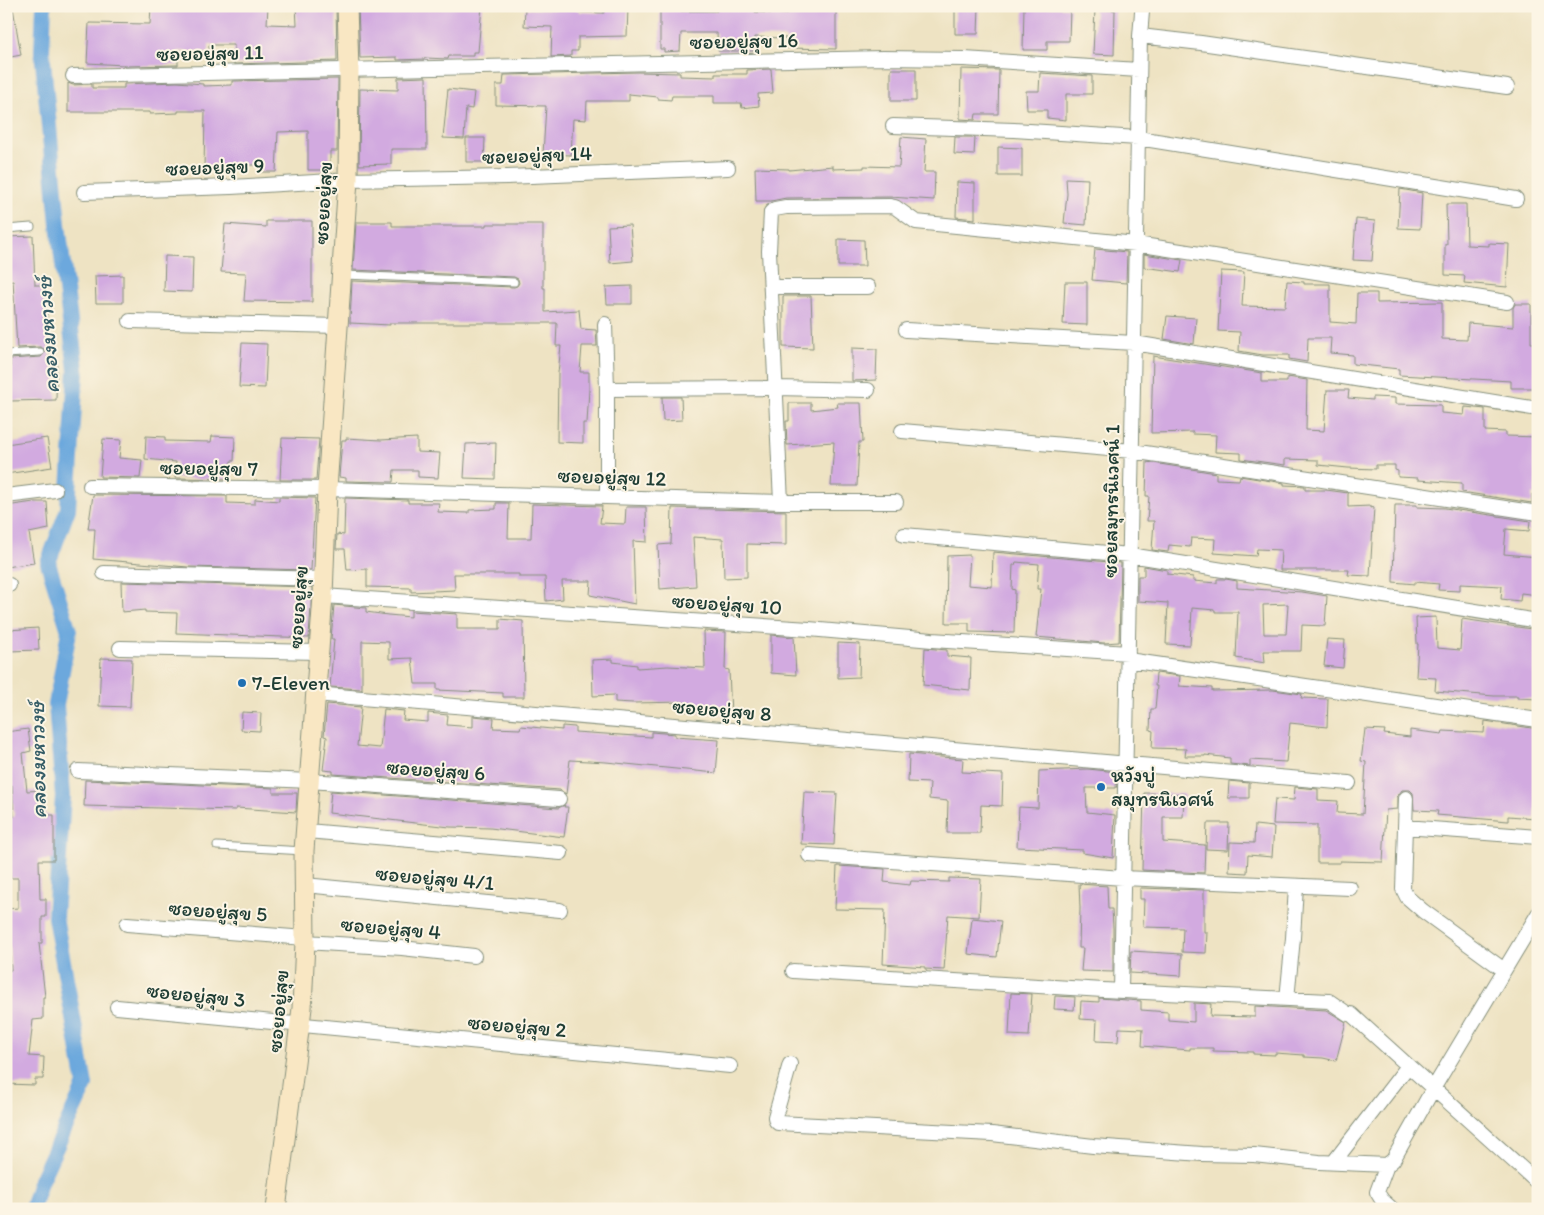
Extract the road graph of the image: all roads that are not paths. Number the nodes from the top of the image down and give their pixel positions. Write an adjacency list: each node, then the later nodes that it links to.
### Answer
1 (347, 6): 4 (street, ซอยอยู่สุข)
2 (1142, 12): 3 (street, ซอยสมุทรนิเวศน์ 1)
3 (1140, 36): 5 (street, ซอยสมุทรนิเวศน์ 1); 7 (street)
4 (349, 70): 5 (street, ซอยอยู่สุข 16); 6 (street, ซอยอยู่สุข 11); 11 (street, ซอยอยู่สุข)
5 (1139, 70): 9 (street, ซอยสมุทรนิเวศน์ 1)
6 (73, 76)
7 (1507, 87)
8 (893, 126): 9 (street)
9 (1138, 138): 13 (street); 16 (street, ซอยสมุทรนิเวศน์ 1)
10 (728, 168): 11 (street, ซอยอยู่สุข 14)
11 (348, 180): 12 (street, ซอยอยู่สุข 9); 17 (street, ซอยอยู่สุข)
12 (84, 192)
13 (1516, 199)
14 (31, 227): 15 (lane)
15 (6, 229)
16 (1136, 244): 19 (street); 21 (street); 26 (street, ซอยสมุทรนิเวศน์ 1)
17 (341, 275): 18 (lane); 24 (street, ซอยอยู่สุข)
18 (514, 282)
19 (771, 287): 20 (street); 29 (street)
20 (868, 287)
21 (1507, 302)
22 (130, 321): 24 (street)
23 (605, 324): 30 (street)
24 (338, 326): 37 (street, ซอยอยู่สุข)
25 (906, 330): 26 (street)
26 (1134, 343): 32 (street); 34 (street, ซอยสมุทรนิเวศน์ 1)
27 (40, 352): 28 (lane)
28 (6, 354)
29 (776, 388): 30 (street); 31 (street); 40 (street)
30 (607, 389): 39 (street)
31 (868, 390)
32 (1538, 408)
33 (902, 431): 34 (street)
34 (1132, 451): 42 (street); 44 (street, ซอยสมุทรนิเวศน์ 1)
35 (90, 486): 37 (street, ซอยอยู่สุข 7)
36 (54, 490): 38 (street)
37 (327, 490): 39 (street, ซอยอยู่สุข 12); 46 (street, ซอยอยู่สุข)
38 (6, 496)
39 (608, 497): 40 (street, ซอยอยู่สุข 12)
40 (781, 502): 41 (street, ซอยอยู่สุข 12)
41 (896, 502)
42 (1538, 513)
43 (904, 535): 44 (street)
44 (1130, 555): 47 (street); 50 (street, ซอยสมุทรนิเวศน์ 1)
45 (104, 572): 46 (street, ซอยอยู่สุข 10)
46 (323, 588): 49 (street, ซอยอยู่สุข); 50 (street, ซอยอยู่สุข 10)
47 (1538, 621)
48 (120, 648): 49 (street)
49 (318, 652): 51 (street, ซอยอยู่สุข)
50 (1128, 657): 52 (street, ซอยอยู่สุข 10); 53 (street, ซอยสมุทรนิเวศน์ 1)
51 (314, 694): 53 (street, ซอยอยู่สุข 8); 55 (street, ซอยอยู่สุข)
52 (1538, 720)
53 (1126, 765): 56 (street, ซอยอยู่สุข 8); 66 (street, ซอยสมุทรนิเวศน์ 1)
54 (78, 771): 55 (street, ซอยอยู่สุข 6)
55 (310, 781): 58 (street, ซอยอยู่สุข 6); 60 (street, ซอยอยู่สุข)
56 (1349, 783)
57 (1406, 798): 59 (street)
58 (559, 799)
59 (1405, 827): 61 (street); 75 (street)
60 (306, 831): 63 (street, ซอยอยู่สุข); 64 (street)
61 (1538, 837)
62 (217, 846): 63 (lane)
63 (304, 851): 67 (street, ซอยอยู่สุข)
64 (560, 853)
65 (810, 855): 66 (street)
66 (1123, 878): 68 (street); 77 (street, ซอยสมุทรนิเวศน์ 1)
67 (305, 885): 70 (street, ซอยอยู่สุข 4/1); 73 (street, ซอยอยู่สุข)
68 (1296, 886): 69 (street); 78 (street)
69 (1350, 888)
70 (560, 910)
71 (1536, 920): 75 (street)
72 (127, 924): 73 (street, ซอยอยู่สุข 5)
73 (305, 940): 74 (street, ซอยอยู่สุข 4); 80 (street, ซอยอยู่สุข)
74 (474, 956)
75 (1504, 970): 84 (street)
76 (793, 971): 77 (street)
77 (1121, 990): 78 (street)
78 (1287, 999): 83 (street)
79 (117, 1007): 80 (street, ซอยอยู่สุข 3)
80 (301, 1026): 82 (street, ซอยอยู่สุข 2); 88 (street, ซอยอยู่สุข)
81 (790, 1064): 85 (street)
82 (730, 1066)
83 (1408, 1066): 84 (street); 85 (street)
84 (1433, 1089): 86 (street); 87 (street)
85 (1333, 1162): 86 (street)
86 (1387, 1165): 89 (street)
87 (1538, 1183)
88 (276, 1209)
89 (1392, 1209)

